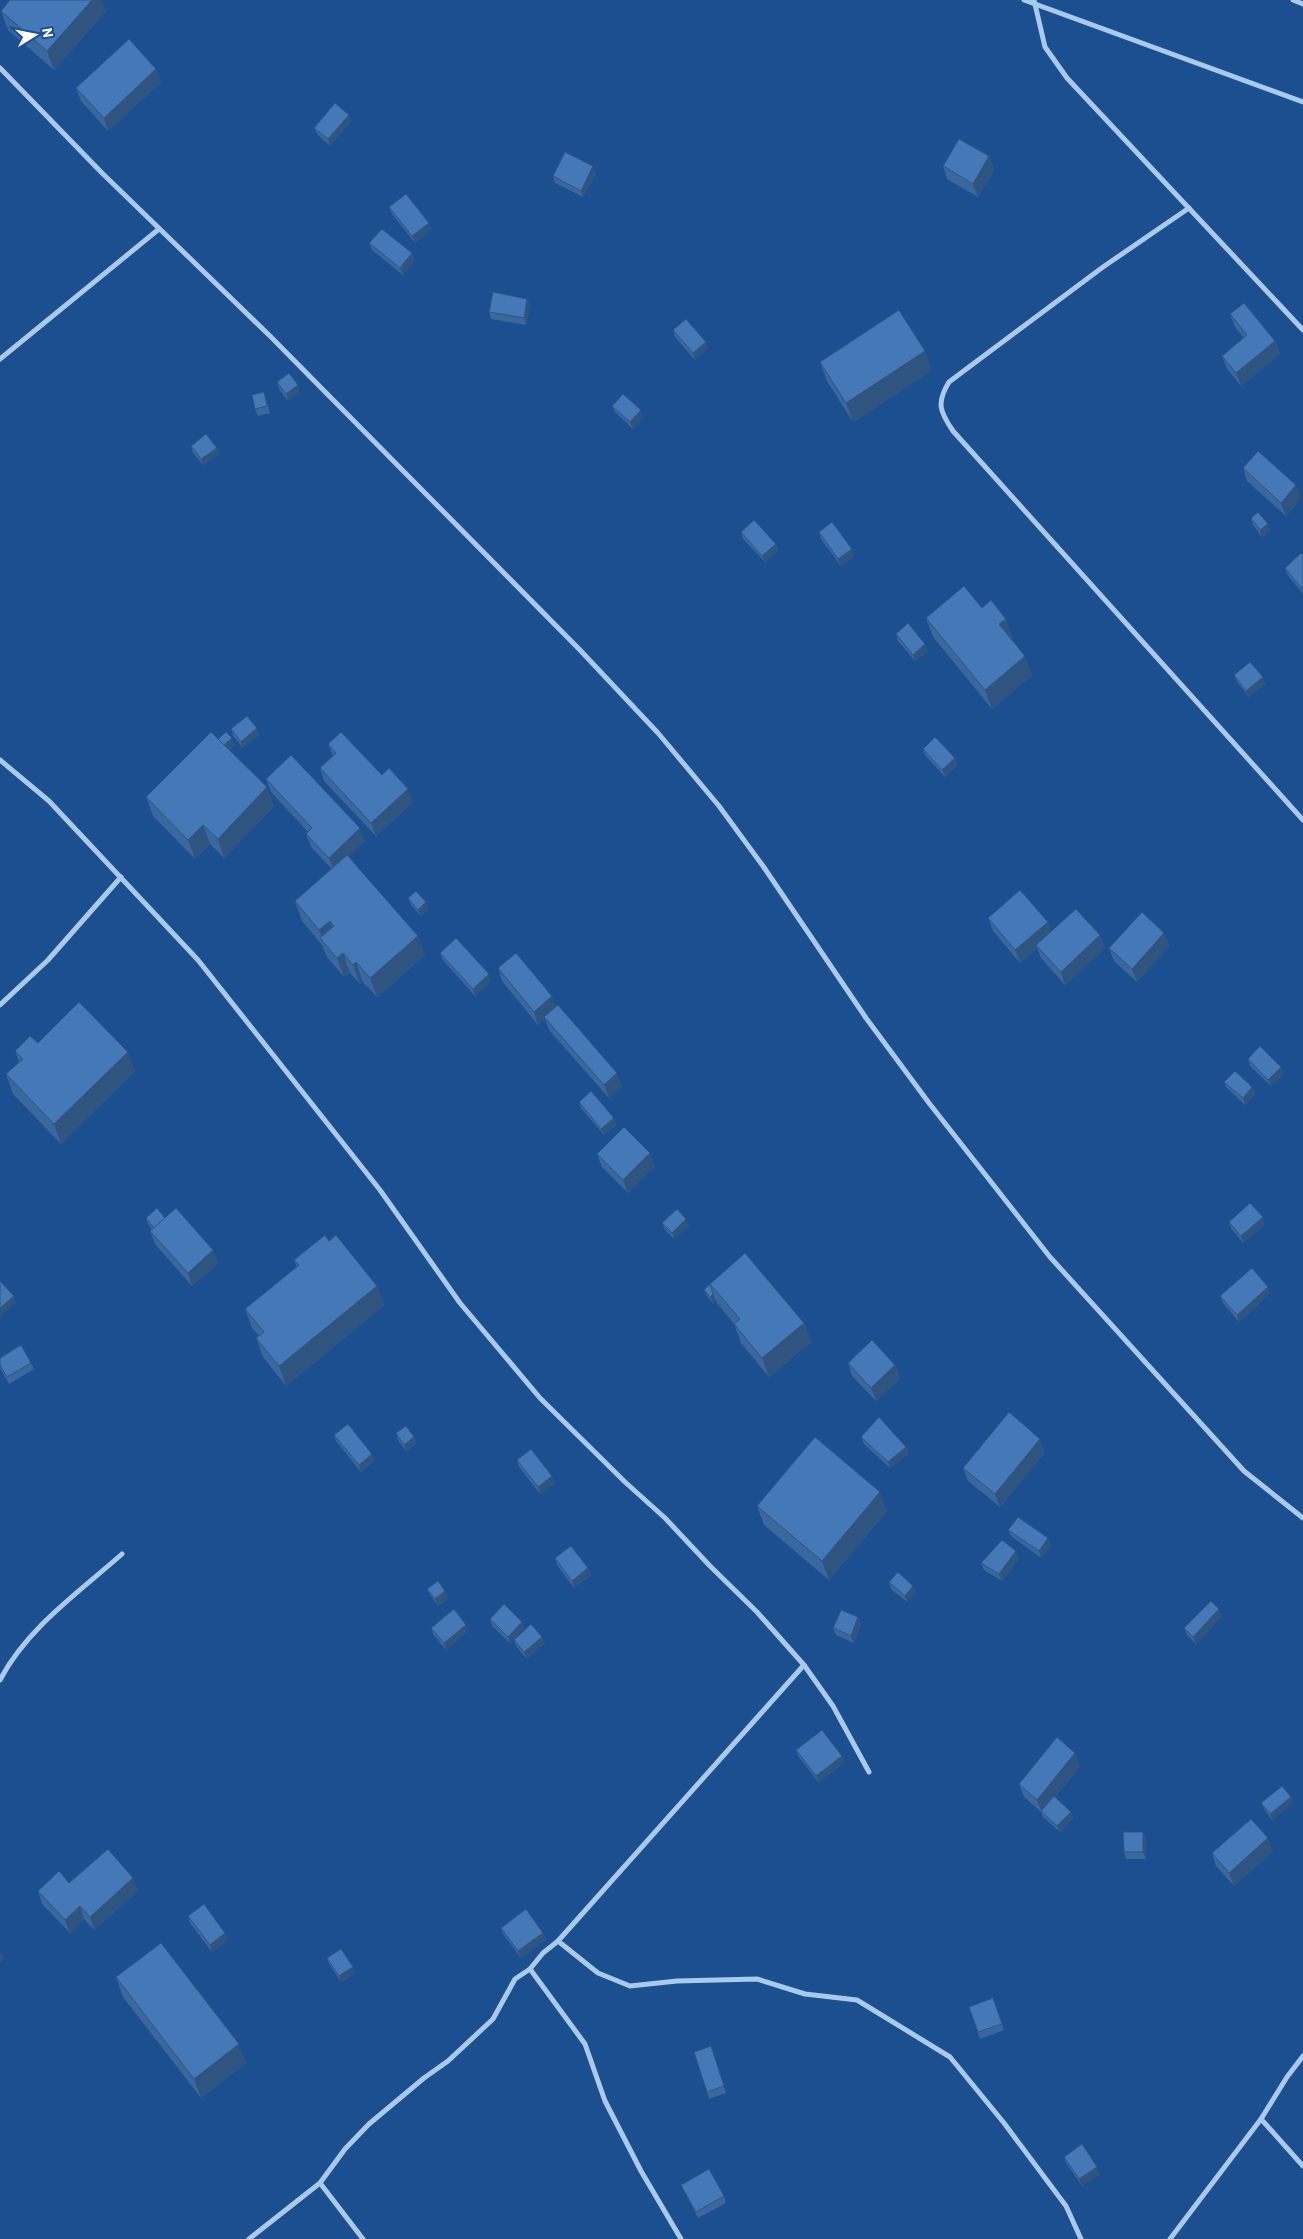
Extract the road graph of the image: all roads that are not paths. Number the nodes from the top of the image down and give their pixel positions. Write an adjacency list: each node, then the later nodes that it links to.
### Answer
1 (1024, 0): 3 (street)
2 (1293, 0): 4 (street)
3 (1034, 2): 6 (street); 7 (street)
4 (1303, 4)
5 (0, 68): 8 (street)
6 (1303, 102)
7 (1189, 208): 9 (street); 12 (street)
8 (159, 229): 10 (street); 15 (street)
9 (1303, 330)
10 (0, 359)
11 (0, 760): 13 (street)
12 (1303, 820)
13 (121, 877): 14 (street); 17 (street)
14 (0, 1005)
15 (1303, 1518)
16 (122, 1554): 18 (street)
17 (804, 1665): 19 (street); 20 (street)
18 (0, 1680)
19 (869, 1772)
20 (558, 1941): 21 (street); 29 (street)
21 (530, 1969): 25 (street); 28 (street)
22 (1303, 2056): 23 (street)
23 (1261, 2119): 24 (street); 30 (street)
24 (1303, 2166)
25 (320, 2183): 26 (street); 27 (street)
26 (249, 2239)
27 (362, 2239)
28 (681, 2239)
29 (1082, 2239)
30 (1170, 2239)

